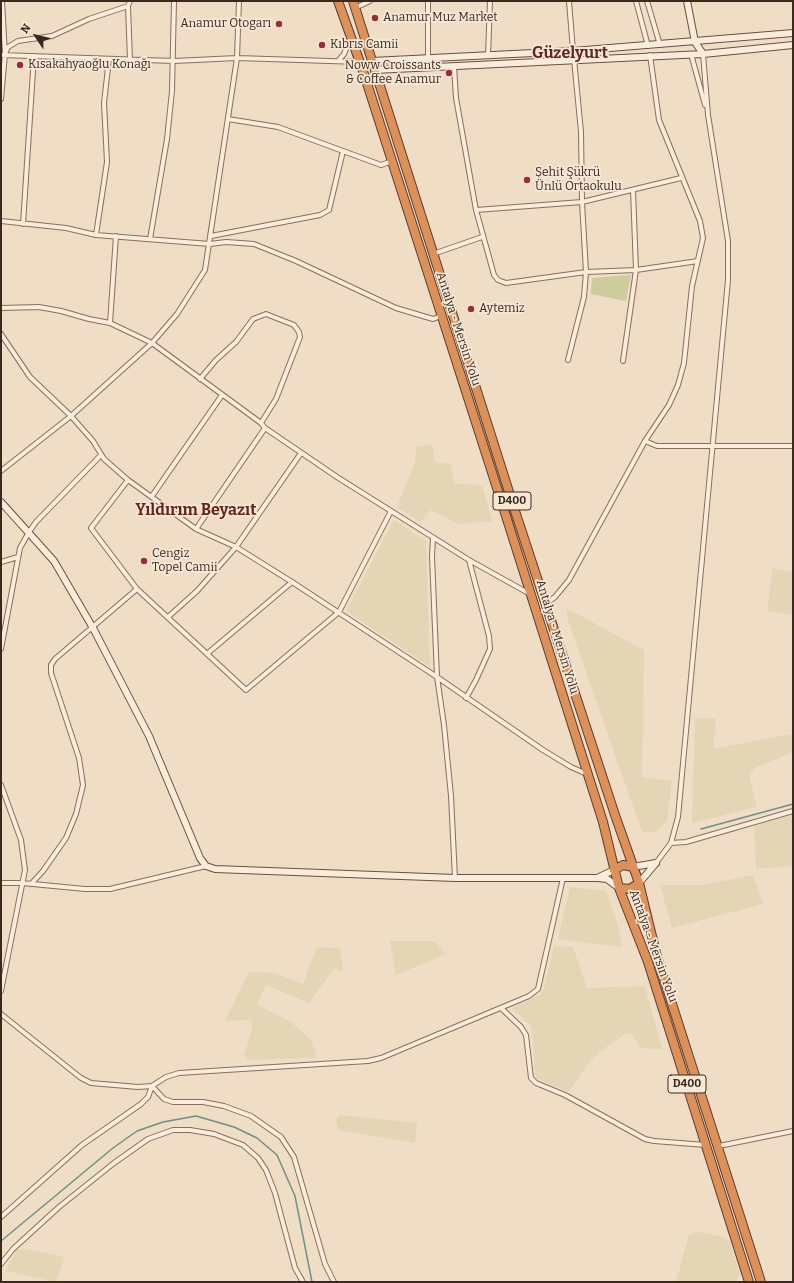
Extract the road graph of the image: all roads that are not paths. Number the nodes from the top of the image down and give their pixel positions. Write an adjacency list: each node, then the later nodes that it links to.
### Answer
1 (2, 1): 24 (street)
2 (130, 1): 14 (street)
3 (174, 1): 33 (street)
4 (239, 1): 28 (street)
5 (338, 1): 16 (highway, Antalya - Mersin Yolu / D400)
6 (370, 1): 13 (street)
7 (428, 1): 29 (street)
8 (490, 1): 27 (street)
9 (569, 1): 21 (street)
10 (636, 1): 20 (street)
11 (647, 1): 18 (street)
12 (688, 1): 17 (street)
13 (354, 4): 38 (highway, Antalya - Mersin Yolu / D400)
14 (128, 6): 24 (street); 32 (street)
15 (793, 34): 17 (street)
16 (351, 38): 34 (street); 36 (highway, Antalya - Mersin Yolu / D400)
17 (695, 42): 18 (street); 22 (street); 23 (street)
18 (660, 45): 20 (street)
19 (793, 45): 23 (street)
20 (648, 46): 21 (street); 25 (street)
21 (573, 51): 27 (street); 30 (street)
22 (691, 54): 23 (street); 25 (street); 43 (street)
23 (703, 54): 43 (street)
24 (3, 55): 26 (street); 42 (street)
25 (650, 55): 30 (street); 47 (street)
26 (34, 56): 31 (street); 52 (street)
27 (488, 56): 29 (street); 37 (street)
28 (237, 58): 33 (street); 34 (street); 44 (street)
29 (428, 59): 38 (street); 40 (street)
30 (574, 59): 37 (street); 49 (street)
31 (109, 60): 32 (street); 53 (street)
32 (130, 60): 33 (street)
33 (174, 61): 57 (street)
34 (338, 61): 35 (street)
35 (349, 62): 36 (street); 41 (street)
36 (360, 62): 38 (highway); 41 (highway, Antalya - Mersin Yolu / D400)
37 (488, 64): 39 (street)
38 (373, 66): 40 (street); 41 (highway); 59 (highway, Antalya - Mersin Yolu / D400)
39 (454, 66): 40 (street); 50 (street)
40 (428, 68)
41 (363, 71): 46 (highway, Antalya - Mersin Yolu / D400)
42 (1, 99)
43 (708, 115): 76 (street)
44 (228, 119): 45 (street); 55 (street)
45 (343, 152): 46 (street); 55 (street)
46 (392, 161): 64 (highway, Antalya - Mersin Yolu / D400)
47 (681, 178): 48 (street); 60 (street)
48 (633, 190): 49 (street); 61 (street)
49 (582, 202): 50 (street); 62 (street)
50 (476, 210): 56 (street)
51 (1, 221): 52 (street)
52 (24, 224): 53 (street)
53 (96, 234): 54 (street)
54 (116, 236): 57 (street); 65 (street)
55 (210, 236): 58 (street)
56 (482, 237): 59 (street); 62 (street)
57 (150, 238): 58 (street)
58 (210, 244): 64 (street); 67 (street)
59 (433, 254): 95 (highway, Antalya - Mersin Yolu / D400)
60 (698, 261): 61 (street); 75 (street)
61 (636, 270): 62 (street); 69 (street)
62 (586, 272): 68 (street)
63 (1, 308): 65 (street)
64 (441, 316): 94 (highway, Antalya - Mersin Yolu / D400)
65 (110, 323): 67 (street)
66 (1, 334): 72 (street)
67 (152, 343): 70 (street); 72 (street)
68 (568, 360)
69 (623, 361)
70 (200, 379): 71 (street); 73 (street)
71 (222, 395): 73 (street); 82 (street)
72 (72, 416): 79 (street); 80 (street)
73 (261, 423): 74 (street)
74 (265, 428): 78 (street); 85 (street)
75 (645, 441): 76 (street); 95 (street)
76 (712, 445): 77 (street); 106 (street)
77 (793, 446)
78 (301, 452): 84 (street); 88 (street)
79 (101, 455): 81 (street); 86 (street)
80 (1, 471)
81 (128, 480): 82 (street); 93 (street)
82 (152, 496): 85 (street)
83 (1, 502): 86 (street)
84 (391, 511): 87 (street); 96 (street)
85 (196, 529): 88 (street)
86 (29, 532): 89 (street); 98 (street)
87 (433, 538): 90 (street); 101 (street)
88 (236, 547): 92 (street); 97 (street)
89 (18, 557): 91 (street); 99 (street)
90 (469, 560): 94 (street); 102 (street)
91 (1, 562)
92 (292, 582): 96 (street); 100 (street)
93 (137, 589): 97 (street); 98 (street)
94 (530, 594): 103 (highway, Antalya - Mersin Yolu / D400)
95 (545, 604): 109 (highway, Antalya - Mersin Yolu / D400)
96 (339, 612): 100 (street); 101 (street)
97 (168, 617): 100 (street)
98 (92, 628): 108 (street); 117 (street)
99 (1, 649)
100 (208, 653)
101 (437, 677): 102 (street); 111 (street)
102 (466, 698): 103 (street)
103 (587, 774): 110 (highway, Antalya - Mersin Yolu / D400)
104 (1, 785): 114 (street)
105 (793, 811): 106 (street)
106 (671, 843): 107 (street)
107 (656, 863): 109 (street); 116 (street)
108 (206, 866): 111 (street); 117 (street)
109 (633, 867): 110 (highway); 116 (highway, Antalya - Mersin Yolu / D400)
110 (614, 870): 113 (street); 118 (highway, Antalya - Mersin Yolu / D400)
111 (455, 878): 112 (street)
112 (563, 878): 113 (street); 120 (street)
113 (598, 878): 118 (street)
114 (22, 882): 115 (street); 117 (street); 119 (street)
115 (1, 883)
116 (639, 883): 118 (highway); 125 (highway, Antalya - Mersin Yolu / D400)
117 (31, 884)
118 (619, 888): 124 (highway, Antalya - Mersin Yolu / D400)
119 (1, 991)
120 (501, 1008): 122 (street); 124 (street)
121 (1, 1014): 122 (street)
122 (152, 1086): 126 (street); 129 (street)
123 (793, 1131): 125 (street)
124 (707, 1146): 130 (highway, Antalya - Mersin Yolu / D400)
125 (719, 1146): 131 (highway, Antalya - Mersin Yolu / D400)
126 (1, 1217)
127 (1, 1264): 128 (street)
128 (303, 1282)
129 (334, 1282)
130 (749, 1282)
131 (761, 1282)

